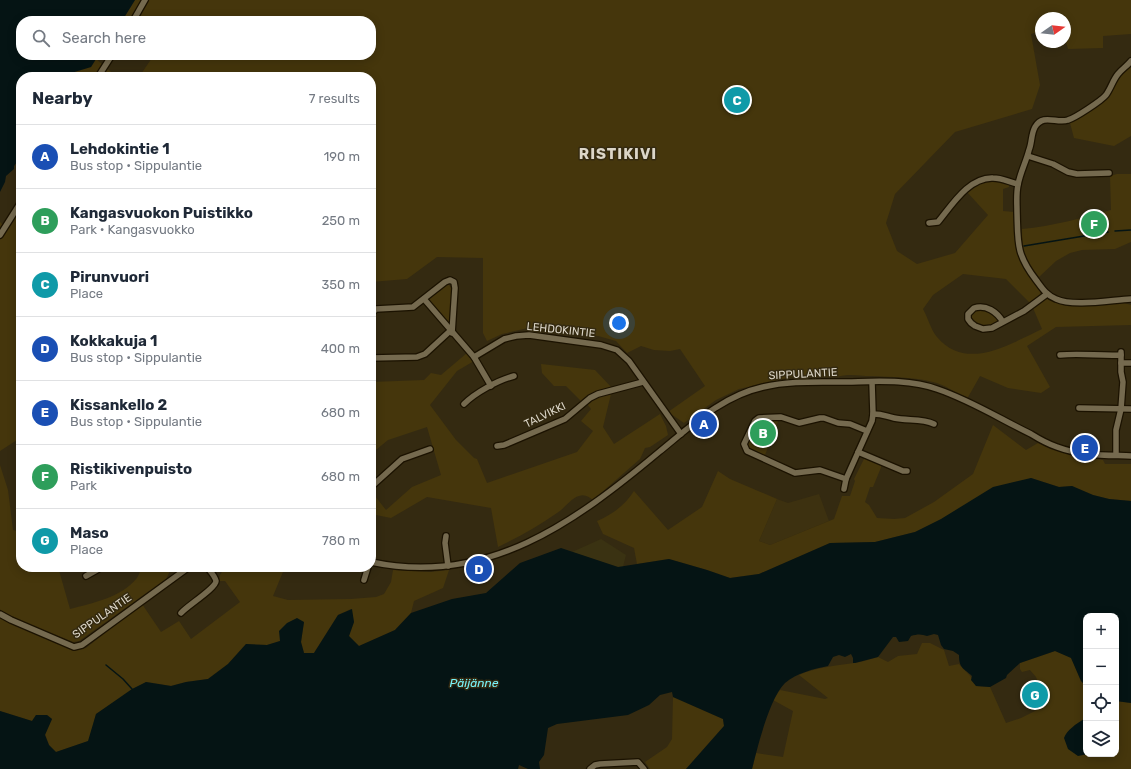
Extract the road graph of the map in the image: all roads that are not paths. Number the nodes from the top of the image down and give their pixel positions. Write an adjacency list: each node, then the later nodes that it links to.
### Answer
1 (145, 0): 2 (street)
2 (136, 16)
3 (109, 60): 5 (street)
4 (1131, 61): 6 (street)
5 (101, 72)
6 (1028, 156): 7 (street); 8 (street)
7 (1110, 173)
8 (1018, 184): 10 (street); 12 (street)
9 (16, 210): 11 (street)
10 (929, 223)
11 (0, 235)
12 (1047, 294): 14 (street); 16 (street)
13 (424, 299): 15 (street); 17 (street); 17 (street)
14 (1131, 299)
15 (376, 310)
16 (1003, 322): 16 (street)
17 (451, 332): 19 (street); 20 (street)
18 (1060, 355): 21 (street)
19 (474, 357): 24 (street, LEHDOKINTIE); 26 (street)
20 (376, 358)
21 (1121, 363): 22 (street); 29 (street)
22 (1131, 363)
23 (514, 376): 26 (street)
24 (643, 382): 34 (street, LEHDOKINTIE); 35 (street, TALVIKKI)
25 (872, 382): 31 (street); 34 (street, SIPPULANTIE); 38 (street, SIPPULANTIE)
26 (491, 386): 27 (street)
27 (464, 404)
28 (1079, 408): 29 (street)
29 (1121, 409): 30 (street); 38 (street)
30 (1131, 409)
31 (873, 414): 32 (street); 33 (street)
32 (934, 424)
33 (867, 431): 37 (street); 41 (street)
34 (681, 434): 46 (street, SIPPULANTIE)
35 (497, 446)
36 (430, 449): 42 (street)
37 (858, 452): 40 (street); 41 (street)
38 (1116, 456): 39 (street, SIPPULANTIE)
39 (1131, 456)
40 (907, 471)
41 (846, 479): 43 (street)
42 (376, 482)
43 (844, 489)
44 (446, 536): 46 (street)
45 (376, 563): 46 (street, SIPPULANTIE)
46 (448, 566)
47 (93, 572): 51 (street)
48 (180, 572): 54 (street, SIPPULANTIE)
49 (210, 572): 53 (street)
50 (366, 572): 52 (street)
51 (86, 576)
52 (364, 580)
53 (181, 613)
54 (0, 614)
55 (590, 769): 56 (street)
56 (644, 769)

